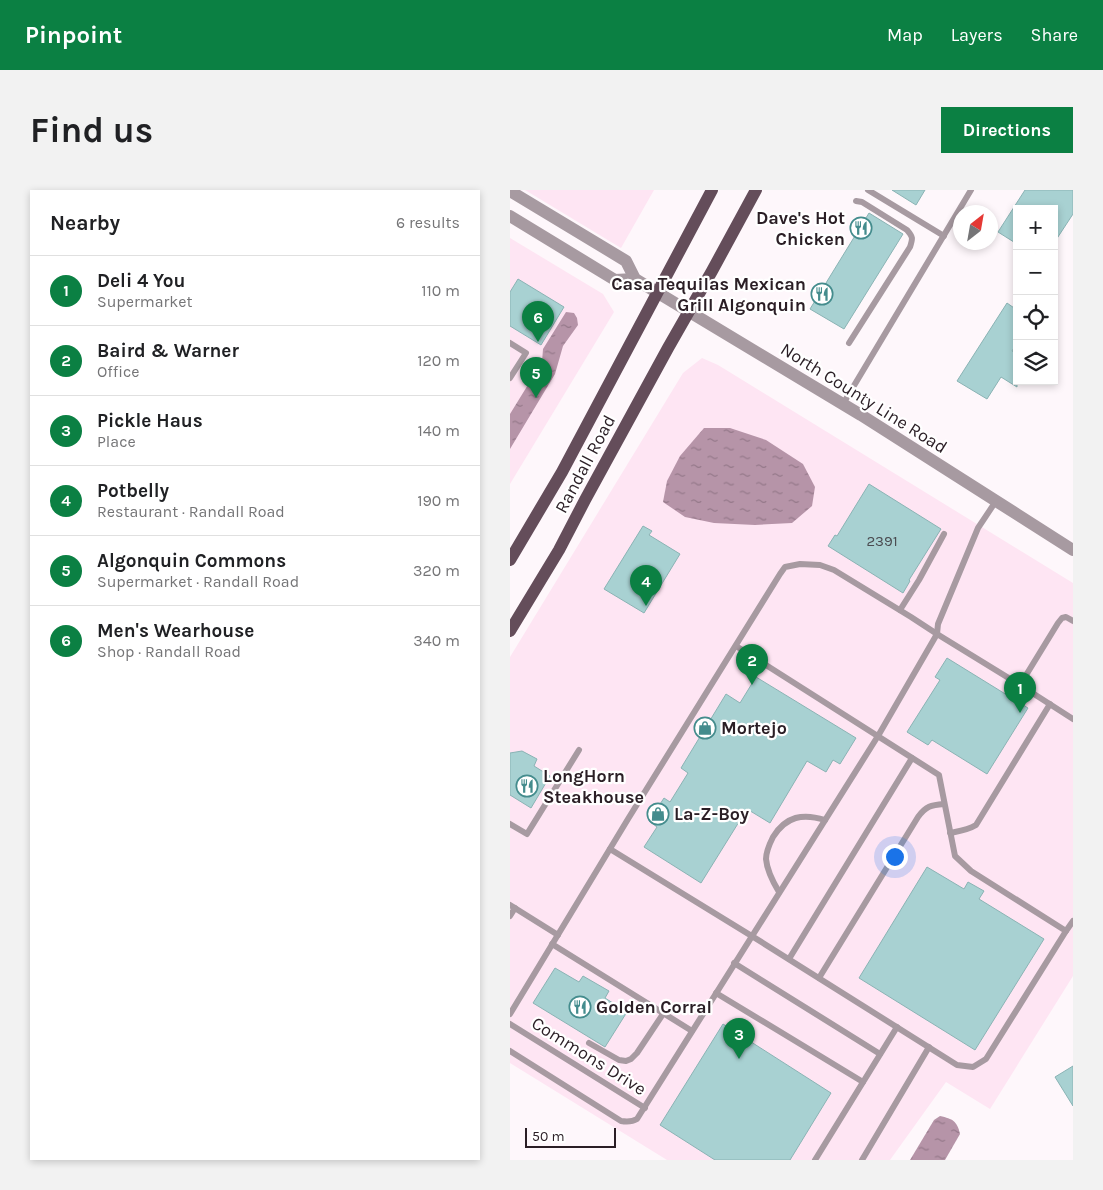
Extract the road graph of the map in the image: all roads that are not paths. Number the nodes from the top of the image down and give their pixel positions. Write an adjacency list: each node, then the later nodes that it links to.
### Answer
1 (712, 190): 10 (main road, Randall Road)
2 (756, 190): 11 (main road, Randall Road)
3 (868, 190): 8 (lane)
4 (971, 190): 8 (lane)
5 (510, 191): 9 (street, North County Line Road)
6 (856, 201): 13 (lane)
7 (510, 216): 9 (street, North County Line Road)
8 (944, 236): 15 (lane)
9 (635, 279): 10 (street, North County Line Road)
10 (657, 293): 11 (street, North County Line Road); 19 (main road, Randall Road)
11 (689, 312): 15 (street, North County Line Road); 22 (main road, Randall Road)
12 (510, 343): 14 (lane)
13 (849, 343)
14 (510, 378)
15 (843, 404): 16 (street, North County Line Road)
16 (996, 501): 18 (street, North County Line Road); 23 (lane)
17 (944, 534): 20 (lane)
18 (1073, 550)
19 (510, 560)
20 (900, 610): 23 (lane); 24 (lane)
21 (1073, 621): 25 (lane)
22 (510, 631)
23 (937, 634): 25 (lane); 28 (lane)
24 (736, 646): 28 (lane); 35 (lane)
25 (1020, 685): 26 (lane)
26 (1050, 704): 27 (lane); 34 (lane)
27 (1073, 719)
28 (878, 736): 30 (lane); 32 (lane)
29 (579, 750): 33 (lane)
30 (912, 758): 31 (lane); 44 (lane)
31 (944, 804): 34 (lane); 46 (lane)
32 (825, 820): 36 (lane); 36 (lane)
33 (510, 824)
34 (950, 833): 40 (lane)
35 (610, 849): 41 (lane); 42 (lane)
36 (779, 892): 42 (lane)
37 (512, 906): 38 (lane); 41 (lane)
38 (510, 916)
39 (1073, 921): 40 (lane)
40 (1066, 931): 54 (lane)
41 (558, 935): 43 (lane)
42 (751, 935): 44 (lane); 45 (lane)
43 (552, 944): 48 (lane); 49 (lane)
44 (789, 959): 46 (lane)
45 (734, 963): 47 (lane); 56 (lane)
46 (819, 978): 51 (lane)
47 (716, 993): 52 (lane); 57 (lane)
48 (510, 1014)
49 (663, 1014): 52 (lane); 53 (lane)
50 (510, 1024): 58 (lane, Commons Drive)
51 (897, 1027): 54 (lane); 56 (lane)
52 (692, 1031): 58 (lane)
53 (589, 1043)
54 (928, 1047): 60 (lane)
55 (510, 1051): 58 (lane, Commons Drive)
56 (880, 1054): 57 (lane)
57 (863, 1082): 59 (lane)
58 (645, 1108)
59 (815, 1160)
60 (862, 1160)

